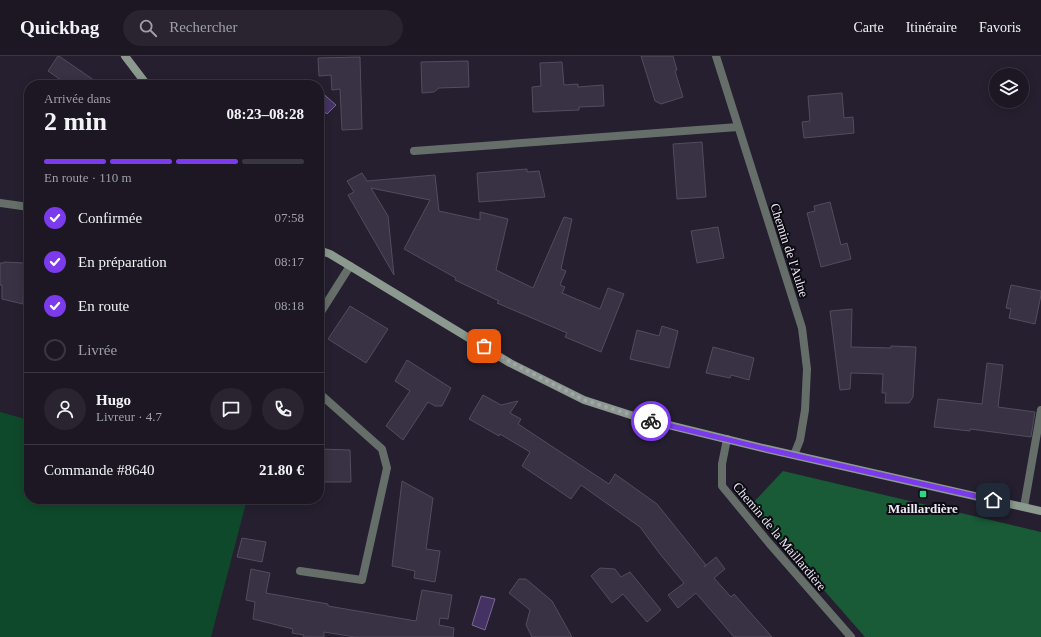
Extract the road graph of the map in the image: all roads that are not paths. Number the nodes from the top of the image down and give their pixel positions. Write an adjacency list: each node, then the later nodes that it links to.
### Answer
1 (125, 56): 3 (main road)
2 (716, 56): 4 (street, Chemin de l'Aulne)
3 (143, 80)
4 (738, 127): 5 (street); 14 (street, Chemin de l'Aulne)
5 (414, 151)
6 (0, 203): 7 (street)
7 (24, 206)
8 (324, 252): 9 (main road)
9 (350, 266): 10 (street); 13 (main road)
10 (324, 307)
11 (324, 397): 17 (street)
12 (1041, 410): 15 (street)
13 (727, 439): 14 (main road); 18 (street, Chemin de la Maillardière)
14 (794, 455): 15 (main road)
15 (1024, 507): 16 (main road)
16 (1041, 511)
17 (300, 571)
18 (851, 637)

